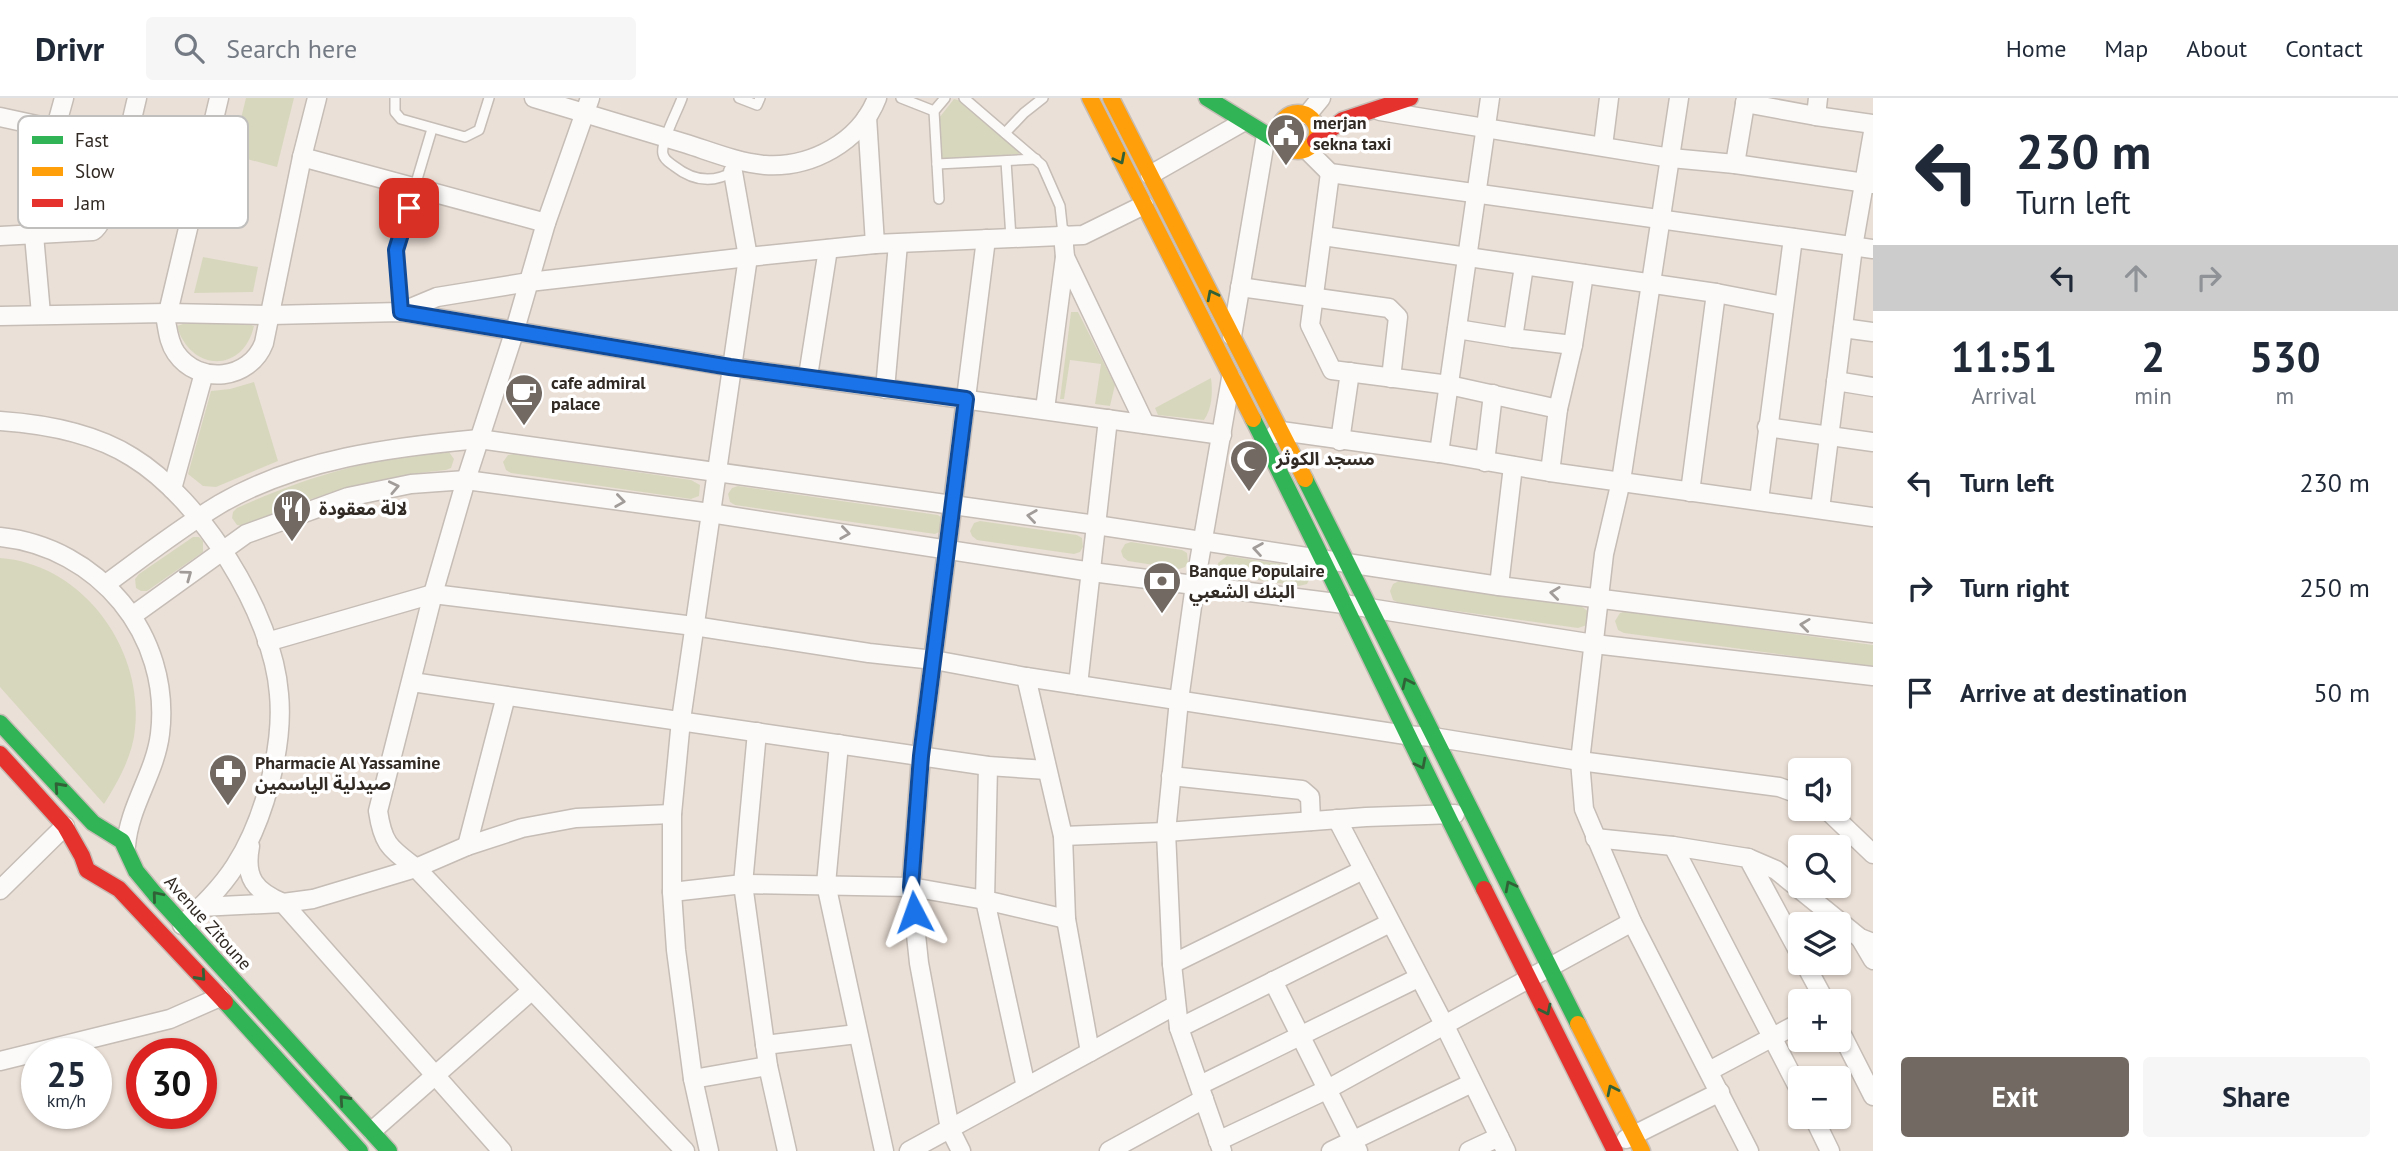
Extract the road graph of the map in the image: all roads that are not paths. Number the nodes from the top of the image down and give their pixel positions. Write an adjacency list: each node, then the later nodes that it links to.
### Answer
1 (64, 98): 29 (street)
2 (137, 98): 30 (street)
3 (219, 98): 31 (street)
4 (317, 98): 49 (street)
5 (395, 98): 40 (lane)
6 (489, 98): 40 (lane)
7 (534, 98): 25 (street)
8 (682, 98): 45 (lane)
9 (738, 98): 10 (lane)
10 (760, 98)
11 (877, 98): 34 (street)
12 (901, 98): 28 (lane)
13 (944, 98): 28 (lane)
14 (964, 98): 43 (lane)
15 (1043, 98): 43 (lane)
16 (1090, 98): 62 (street, one-way to 62)
17 (1111, 98): 57 (street)
18 (1207, 98): 38 (street)
19 (1321, 98): 32 (street)
20 (1410, 98): 27 (street)
21 (1490, 98): 41 (street)
22 (1609, 98): 47 (street)
23 (1678, 98): 50 (street)
24 (1746, 100): 26 (street); 54 (street)
25 (587, 105): 45 (street); 64 (street)
26 (1817, 107): 39 (street)
27 (1373, 110): 36 (street); 41 (street)
28 (934, 111): 53 (lane)
29 (59, 116)
30 (133, 116)
31 (215, 116)
32 (1308, 116): 35 (street); 36 (street); 46 (street)
33 (0, 117): 37 (street)
34 (867, 117): 55 (street); 74 (street)
35 (1285, 118): 38 (street); 48 (street)
36 (1343, 120): 46 (street)
37 (18, 121)
38 (1246, 123): 44 (street); 57 (street)
39 (1873, 124)
40 (432, 129): 59 (lane)
41 (1485, 129): 47 (street); 60 (street)
42 (1873, 132): 58 (street)
43 (1005, 133): 51 (lane)
44 (1266, 135): 48 (street); 86 (street)
45 (666, 138): 55 (street); 55 (lane)
46 (1310, 145): 48 (street); 56 (street)
47 (1603, 146): 50 (street)
48 (1287, 147)
49 (302, 157): 59 (street); 93 (street)
50 (1671, 158): 54 (street); 63 (street)
51 (1036, 159): 52 (lane); 67 (lane)
52 (1006, 161): 53 (lane); 71 (lane)
53 (937, 164): 61 (lane)
54 (1735, 164): 58 (street)
55 (736, 166): 79 (street)
56 (1330, 173): 60 (street); 70 (street)
57 (1150, 175): 99 (street, one-way to 57)
58 (1868, 183): 76 (street)
59 (415, 186): 64 (street); 90 (lane)
60 (1476, 193): 63 (street); 81 (street)
61 (939, 199)
62 (1144, 205): 67 (street); 106 (street)
63 (1660, 221): 72 (street); 85 (street)
64 (546, 223): 84 (street)
65 (96, 228): 68 (street)
66 (188, 228): 91 (street)
67 (1063, 234): 71 (street); 80 (street)
68 (34, 235): 69 (street); 92 (street)
69 (0, 236)
70 (1323, 236): 81 (street); 88 (street)
71 (1011, 238): 73 (street)
72 (1793, 238): 76 (street); 89 (street)
73 (986, 239): 75 (street); 113 (street)
74 (875, 244): 75 (street); 77 (street)
75 (898, 244): 111 (street)
76 (1853, 247): 78 (street); 95 (street)
77 (828, 249): 79 (street); 105 (street)
78 (1873, 249)
79 (748, 257): 84 (street); 102 (street)
80 (1065, 257): 115 (street); 118 (street)
81 (1468, 258): 82 (street); 96 (street)
82 (1524, 265): 83 (street); 100 (street)
83 (1584, 274): 85 (street); 101 (street)
84 (529, 282): 90 (street); 97 (street)
85 (1650, 285): 87 (street); 133 (street)
86 (1240, 287): 88 (street); 99 (street)
87 (1716, 293): 89 (street); 135 (street)
88 (1314, 297): 103 (street); 107 (street)
89 (1783, 306): 119 (street)
90 (401, 312): 93 (street); 97 (street)
91 (167, 313): 92 (street); 93 (street); 104 (street)
92 (41, 314): 94 (street)
93 (270, 315): 104 (street)
94 (0, 316)
95 (1843, 328): 98 (street); 108 (street)
96 (1457, 329): 100 (street); 109 (street)
97 (514, 332): 102 (street); 123 (street)
98 (1873, 332)
99 (1232, 336): 120 (street)
100 (1513, 338): 101 (street)
101 (1573, 345): 114 (street)
102 (730, 367): 105 (street); 131 (street)
103 (1350, 372): 107 (street); 125 (street)
104 (204, 373): 134 (street)
105 (808, 376): 111 (street)
106 (1231, 378): 121 (street); 124 (street)
107 (1391, 378): 109 (street)
108 (1836, 381): 110 (street); 122 (street)
109 (1449, 385): 112 (street); 127 (street)
110 (1873, 387)
111 (885, 388): 113 (street)
112 (1493, 394): 114 (street); 128 (street)
113 (966, 399): 115 (street); 137 (street)
114 (1558, 409): 130 (street)
115 (1045, 410): 116 (street)
116 (1108, 419): 118 (street); 142 (street)
117 (0, 421): 134 (street)
118 (1145, 424): 121 (street)
119 (1767, 427): 122 (street); 136 (street)
120 (1281, 431): 124 (street); 125 (street); 148 (street)
121 (1222, 435): 144 (street)
122 (1829, 436): 126 (street); 138 (street)
123 (479, 439): 131 (street); 132 (street); 140 (street)
124 (1262, 439): 147 (street)
125 (1340, 441): 127 (street)
126 (1873, 442)
127 (1439, 453): 128 (street)
128 (1485, 462): 129 (street)
129 (1513, 466): 130 (street); 152 (street)
130 (1550, 472): 133 (street)
131 (715, 473): 137 (street); 139 (street)
132 (466, 480): 139 (street, one-way to 139); 145 (street, one-way to 132); 153 (street)
133 (1622, 481): 135 (street); 154 (street)
134 (172, 489): 140 (street)
135 (1690, 492): 136 (street)
136 (1759, 500): 138 (street)
137 (954, 506): 142 (street, one-way to 137); 146 (street)
138 (1820, 509): 141 (street)
139 (710, 513): 146 (street, one-way to 146); 158 (street)
140 (199, 517): 145 (street); 150 (street)
141 (1873, 517)
142 (1096, 525): 144 (street); 149 (street)
143 (0, 537): 150 (street)
144 (1202, 540): 147 (street, one-way to 144); 151 (street)
145 (222, 549): 157 (street, one-way to 145); 160 (street)
146 (948, 549): 149 (street); 162 (street)
147 (1324, 560): 148 (street); 155 (street)
148 (1347, 564): 152 (street); 156 (street)
149 (1092, 572): 151 (street); 166 (street)
150 (106, 584): 157 (street)
151 (1195, 585): 155 (street); 168 (street)
152 (1499, 586): 154 (street, one-way to 152)
153 (433, 594): 158 (street); 160 (street); 165 (street)
154 (1598, 599): 159 (street, one-way to 154); 161 (street)
155 (1344, 604): 156 (street); 172 (street)
156 (1371, 610): 161 (street); 173 (street, one-way to 156)
157 (132, 616): 184 (street)
158 (694, 626): 162 (street); 169 (street)
159 (1873, 633)
160 (267, 642): 192 (street)
161 (1594, 644): 163 (street); 177 (street)
162 (934, 660): 164 (street); 176 (street)
163 (1873, 676)
164 (1027, 677): 166 (street); 179 (street)
165 (412, 682): 167 (street); 201 (street)
166 (1078, 685): 168 (street)
167 (506, 696): 169 (street); 195 (street)
168 (1179, 700): 172 (street); 180 (street)
169 (681, 720): 171 (street); 182 (street)
170 (0, 723): 191 (street, Avenue Zitoune, one-way to 170)
171 (757, 732): 174 (street); 204 (street)
172 (1406, 735): 173 (street); 183 (street, one-way to 183)
173 (1433, 737): 177 (street); 185 (street)
174 (839, 744): 176 (street); 205 (street)
175 (0, 754): 189 (street)
176 (921, 756): 178 (street); 206 (street)
177 (1580, 761): 181 (street); 194 (street)
178 (988, 766): 179 (street); 209 (street)
179 (1047, 770): 193 (street)
180 (1171, 776): 187 (street); 190 (street)
181 (1788, 790)
182 (672, 814): 195 (street); 208 (street)
183 (1447, 814): 185 (street); 186 (street); 221 (street)
184 (131, 815): 191 (street); 197 (street)
185 (1475, 815): 220 (street, one-way to 185)
186 (1338, 819): 187 (street); 202 (street)
187 (1311, 821): 190 (street)
188 (1839, 821): 198 (street)
189 (65, 826): 199 (street); 207 (street)
190 (1166, 832): 193 (street); 219 (street)
191 (110, 834): 197 (street, Avenue Zitoune); 199 (street)
192 (252, 834): 210 (street); 211 (street)
193 (1063, 836): 212 (street)
194 (1595, 838): 196 (street); 213 (street)
195 (467, 846): 201 (street)
196 (1673, 846): 200 (street); 232 (street)
197 (127, 850): 203 (street); 215 (street, Avenue Zitoune, one-way to 197)
198 (1873, 853)
199 (82, 856): 203 (street)
200 (1748, 858): 216 (street); 217 (street)
201 (416, 868): 210 (street); 224 (street)
202 (1363, 870): 214 (street); 219 (street)
203 (100, 878): 225 (street, one-way to 225)
204 (743, 884): 205 (street); 208 (street); 233 (street)
205 (826, 884): 206 (street); 230 (street)
206 (911, 887): 209 (street); 248 (street)
207 (0, 890)
208 (672, 892): 241 (street)
209 (985, 900): 212 (street); 243 (street)
210 (283, 903): 211 (street); 240 (street)
211 (200, 907): 215 (street)
212 (1066, 919): 234 (street)
213 (1632, 922): 220 (street); 239 (street)
214 (1390, 923): 222 (street); 223 (street)
215 (182, 925): 250 (street, Avenue Zitoune, one-way to 215)
216 (1788, 932)
217 (1867, 941): 218 (street)
218 (1873, 960)
219 (1172, 964): 226 (street)
220 (1551, 966): 221 (street); 251 (street, one-way to 220)
221 (1530, 977): 227 (street); 255 (street, one-way to 255)
222 (1418, 978): 227 (street); 231 (street)
223 (1273, 981): 228 (street); 231 (street)
224 (531, 991): 240 (street); 259 (street)
225 (220, 996): 236 (street); 256 (street)
226 (1175, 1005): 228 (street); 234 (street)
227 (1445, 1026): 242 (street); 244 (street)
228 (1179, 1028): 245 (street)
229 (1788, 1029): 232 (street)
230 (857, 1034): 233 (street); 262 (street)
231 (1300, 1035): 244 (street); 245 (street)
232 (1772, 1038): 238 (street); 239 (street)
233 (765, 1045): 237 (street)
234 (1090, 1052): 243 (street)
235 (1851, 1052): 247 (street)
236 (0, 1061)
237 (768, 1066): 241 (street); 261 (street)
238 (1788, 1068)
239 (1709, 1071): 246 (street)
240 (434, 1075): 250 (street); 258 (street)
241 (693, 1079): 260 (street)
242 (1472, 1083): 252 (street); 253 (street)
243 (1026, 1087): 248 (street)
244 (1326, 1090): 253 (street); 254 (street)
245 (1202, 1092): 254 (street); 265 (street)
246 (1720, 1092): 251 (street); 268 (street)
247 (1873, 1096)
248 (950, 1129): 263 (street); 264 (street)
249 (1819, 1129): 269 (street)
250 (372, 1131): 257 (street, Avenue Zitoune)
251 (1638, 1143): 255 (street)
252 (1502, 1144): 267 (street)
253 (1355, 1145): 266 (street)
254 (1220, 1146)
255 (1611, 1149)
256 (360, 1151)
257 (389, 1151)
258 (502, 1151)
259 (685, 1151)
260 (709, 1151)
261 (787, 1151)
262 (884, 1151)
263 (909, 1151)
264 (961, 1151)
265 (1110, 1151)
266 (1331, 1151)
267 (1469, 1151)
268 (1749, 1151)
269 (1830, 1151)

